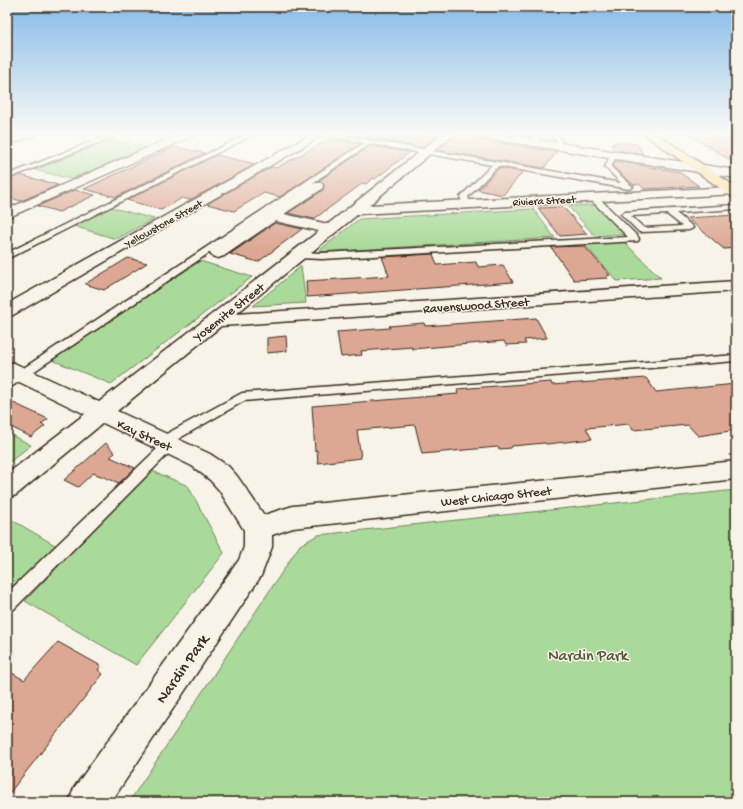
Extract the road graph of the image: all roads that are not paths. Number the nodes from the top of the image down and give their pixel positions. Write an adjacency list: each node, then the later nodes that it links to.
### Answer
1 (20, 172): 13 (lane)
2 (103, 172): 23 (street)
3 (176, 172): 28 (lane)
4 (254, 172): 30 (street, Yellowstone Street)
5 (324, 172): 33 (lane)
6 (402, 172): 21 (street, Yosemite Street)
7 (488, 172): 19 (lane)
8 (543, 172): 15 (lane)
9 (613, 172): 15 (lane)
10 (706, 172): 16 (main road)
11 (718, 172): 12 (street)
12 (736, 174)
13 (7, 177)
14 (317, 186): 24 (street)
15 (628, 186): 17 (lane)
16 (734, 192): 17 (street, Riviera Street)
17 (639, 196): 18 (street, Riviera Street)
18 (594, 198): 19 (street, Riviera Street); 27 (lane)
19 (467, 204): 21 (street, Riviera Street)
20 (736, 208): 22 (lane)
21 (355, 210): 25 (street, Yosemite Street)
22 (669, 211): 22 (lane)
23 (7, 214)
24 (273, 216): 25 (street); 26 (street)
25 (331, 229): 27 (street, Yosemite Street)
26 (218, 253)
27 (298, 255): 31 (street, Yosemite Street)
28 (7, 256)
29 (736, 286): 31 (street, Ravenswood Street)
30 (7, 311)
31 (216, 321): 34 (street, Yosemite Street)
32 (736, 358): 35 (lane)
33 (12, 376): 34 (street, Kay Street)
34 (101, 414): 35 (street, Kay Street); 37 (street, Yosemite Street)
35 (165, 443): 38 (street, Kay Street); 39 (lane)
36 (736, 470): 38 (street, West Chicago Street)
37 (7, 488)
38 (258, 528): 40 (street, Nardin Park)
39 (7, 604)
40 (88, 802)

